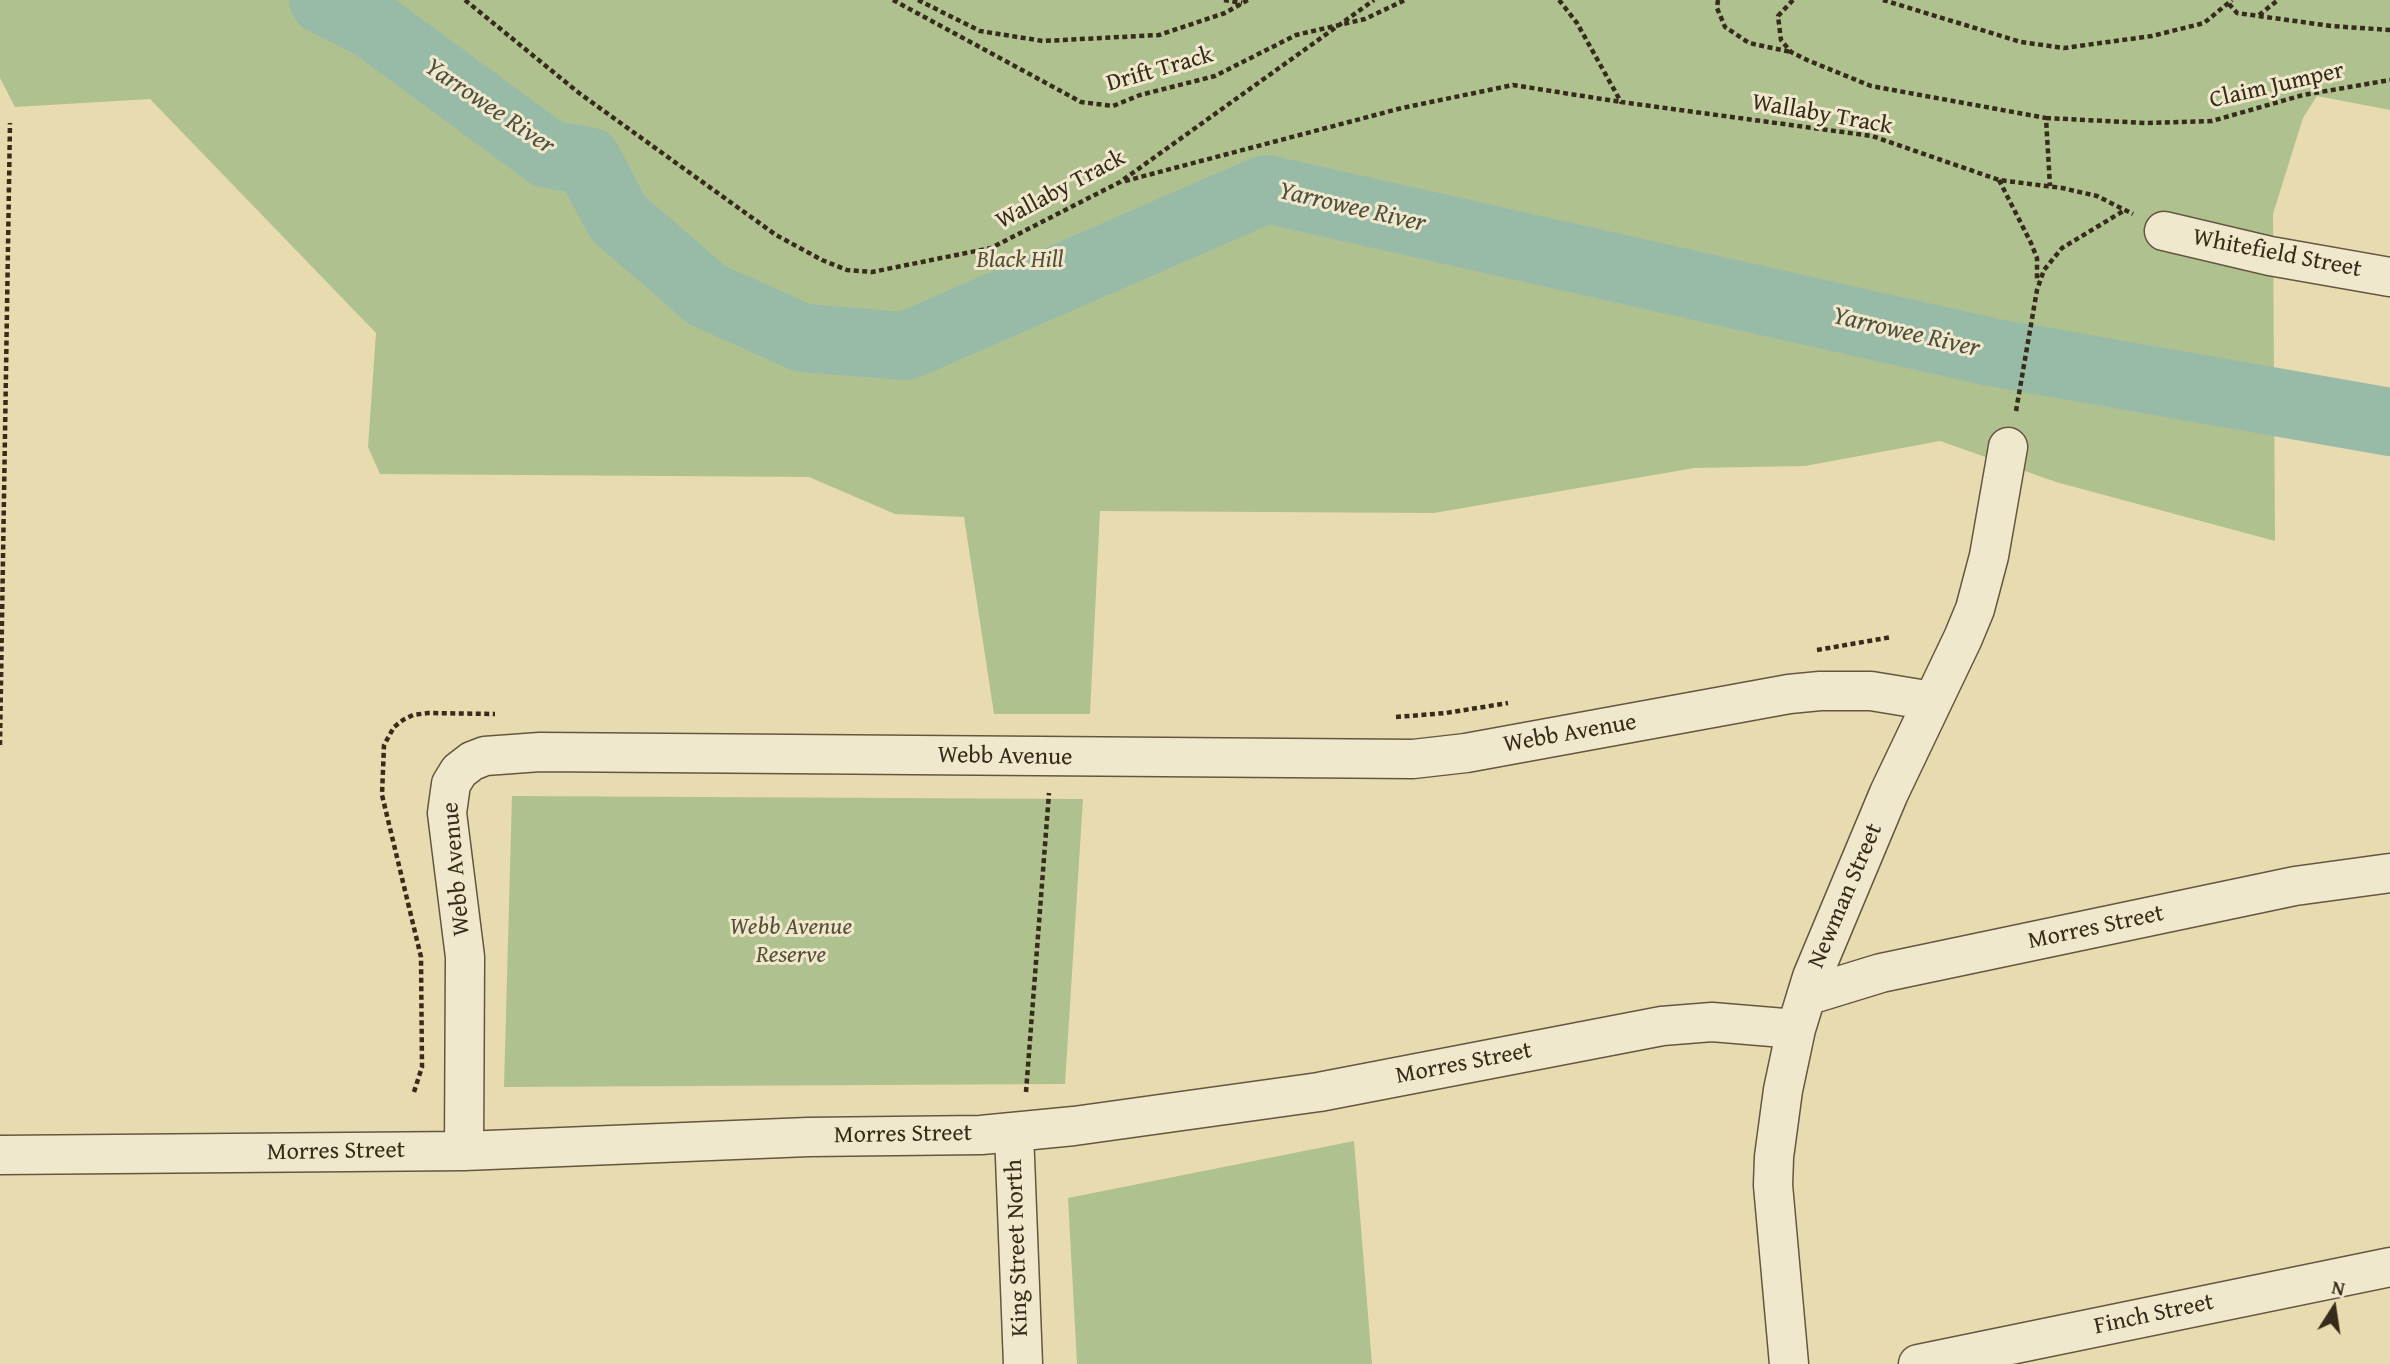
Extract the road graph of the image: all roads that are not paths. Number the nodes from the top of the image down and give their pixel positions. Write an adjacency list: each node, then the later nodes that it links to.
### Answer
1 (2164, 231): 2 (street, Whitefield Street)
2 (2390, 277)
3 (2011, 433): 4 (street, Newman Street)
4 (1932, 701): 6 (street, Newman Street); 8 (street, Webb Avenue)
5 (2390, 873): 6 (street, Morres Street)
6 (1801, 1013): 7 (street, Morres Street); 12 (street, Newman Street)
7 (1019, 1131): 8 (street, Morres Street); 11 (street, King Street North)
8 (464, 1151): 9 (street, Morres Street)
9 (0, 1155)
10 (2390, 1267): 13 (street, Finch Street)
11 (1023, 1364)
12 (1789, 1364)
13 (1918, 1364)

